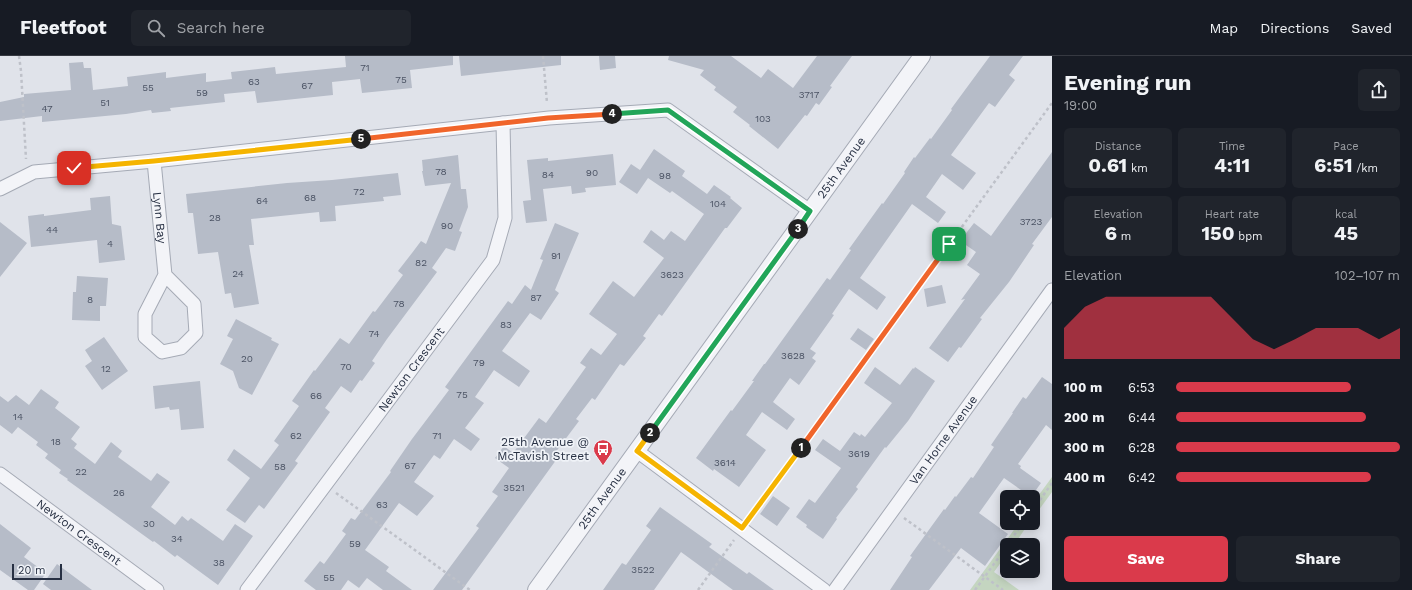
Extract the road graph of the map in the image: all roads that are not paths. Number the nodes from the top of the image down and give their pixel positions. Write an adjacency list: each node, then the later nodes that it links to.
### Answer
1 (922, 56): 5 (street, 25th Avenue)
2 (503, 123): 3 (street); 5 (street); 11 (street, Newton Crescent)
3 (154, 161): 4 (street); 6 (street, Lynn Bay)
4 (0, 189)
5 (810, 211): 8 (street, 25th Avenue)
6 (165, 275): 6 (street)
7 (1052, 290): 14 (street, Van Horne Avenue)
8 (637, 451): 12 (street, 25th Avenue); 13 (street)
9 (0, 474): 10 (street, Newton Crescent)
10 (157, 590)
11 (247, 590)
12 (536, 590)
13 (824, 590)
14 (834, 590)

